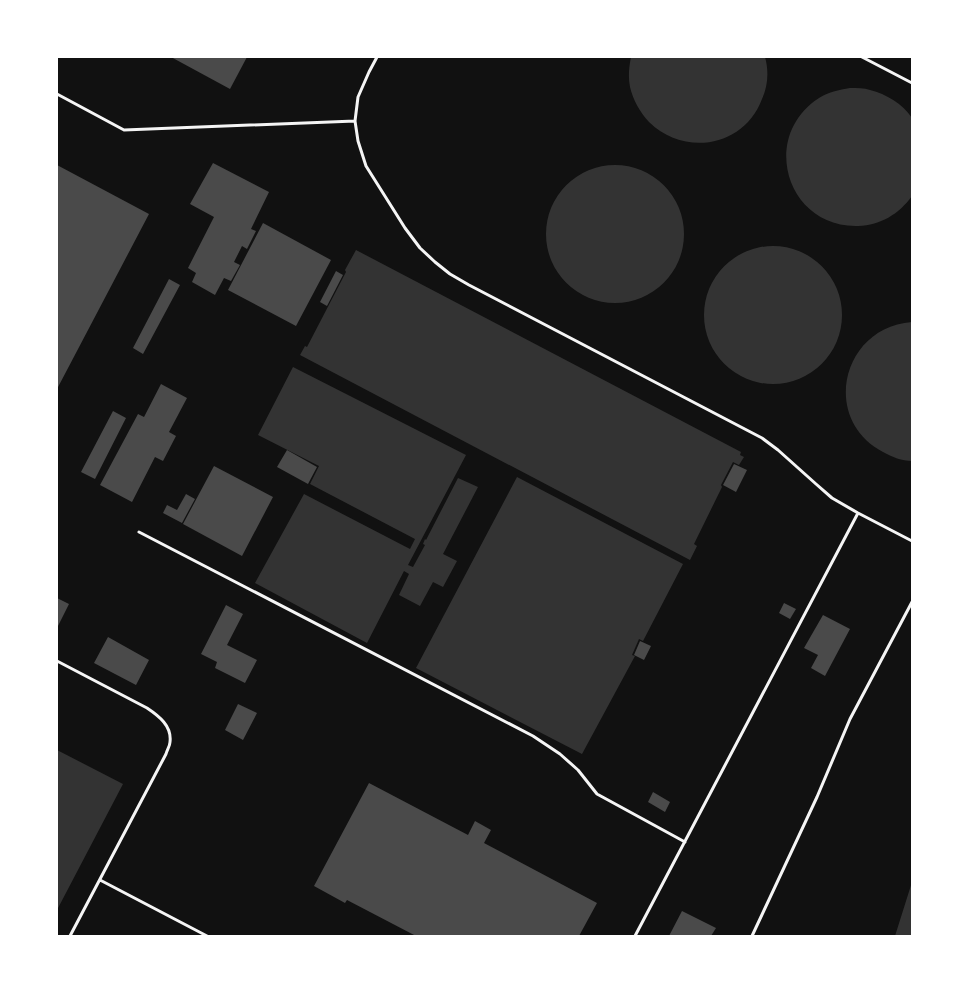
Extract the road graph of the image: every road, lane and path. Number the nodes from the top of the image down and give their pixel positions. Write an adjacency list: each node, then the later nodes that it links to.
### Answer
1 (377, 57): 5 (lane)
2 (862, 57): 3 (lane)
3 (912, 83)
4 (57, 94): 5 (lane)
5 (355, 121): 6 (lane)
6 (858, 513): 8 (lane); 11 (lane)
7 (139, 532): 11 (lane)
8 (912, 541)
9 (912, 602): 16 (lane)
10 (57, 660): 12 (lane)
11 (685, 842): 15 (lane)
12 (100, 880): 13 (lane); 14 (lane)
13 (70, 936)
14 (207, 936)
15 (635, 936)
16 (752, 936)

